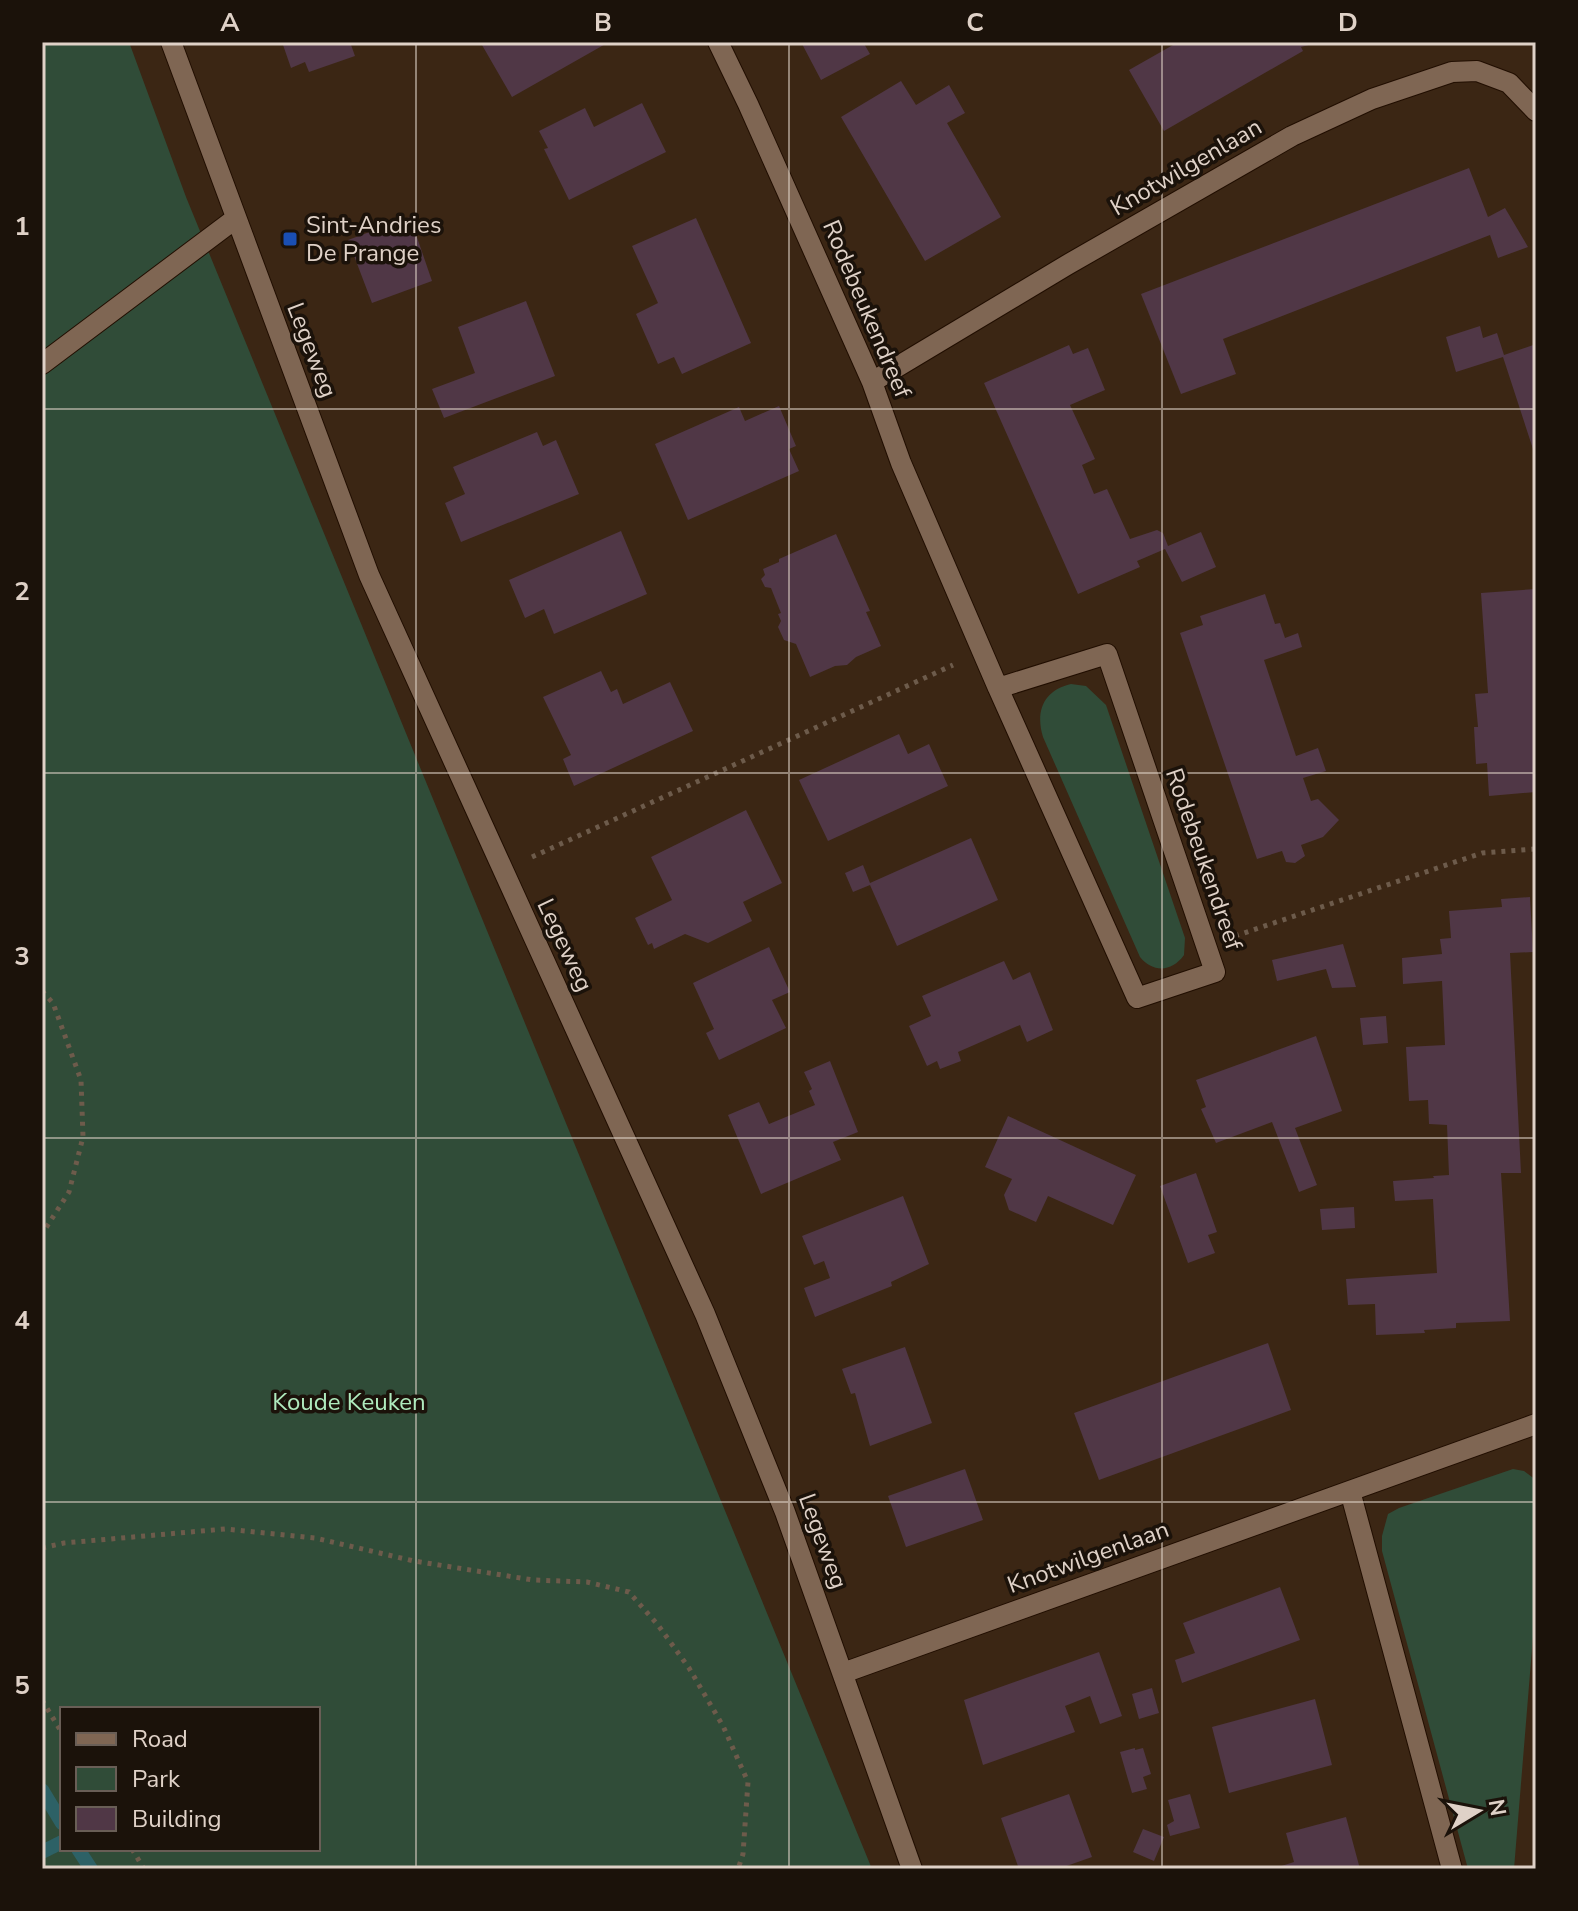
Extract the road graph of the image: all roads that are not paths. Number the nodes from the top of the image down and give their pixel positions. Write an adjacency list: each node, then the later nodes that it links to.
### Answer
1 (171, 42): 4 (street, Legeweg)
2 (718, 42): 6 (street, Rodebeukendreef)
3 (1536, 111): 6 (street, Knotwilgenlaan)
4 (235, 219): 5 (street); 10 (street, Legeweg)
5 (42, 364)
6 (872, 382): 7 (street, Rodebeukendreef)
7 (998, 688): 7 (street, Rodebeukendreef)
8 (1536, 1424): 9 (street, Knotwilgenlaan)
9 (1350, 1491): 10 (street, Knotwilgenlaan); 12 (street)
10 (843, 1673): 11 (street, Legeweg)
11 (912, 1869)
12 (1452, 1869)

